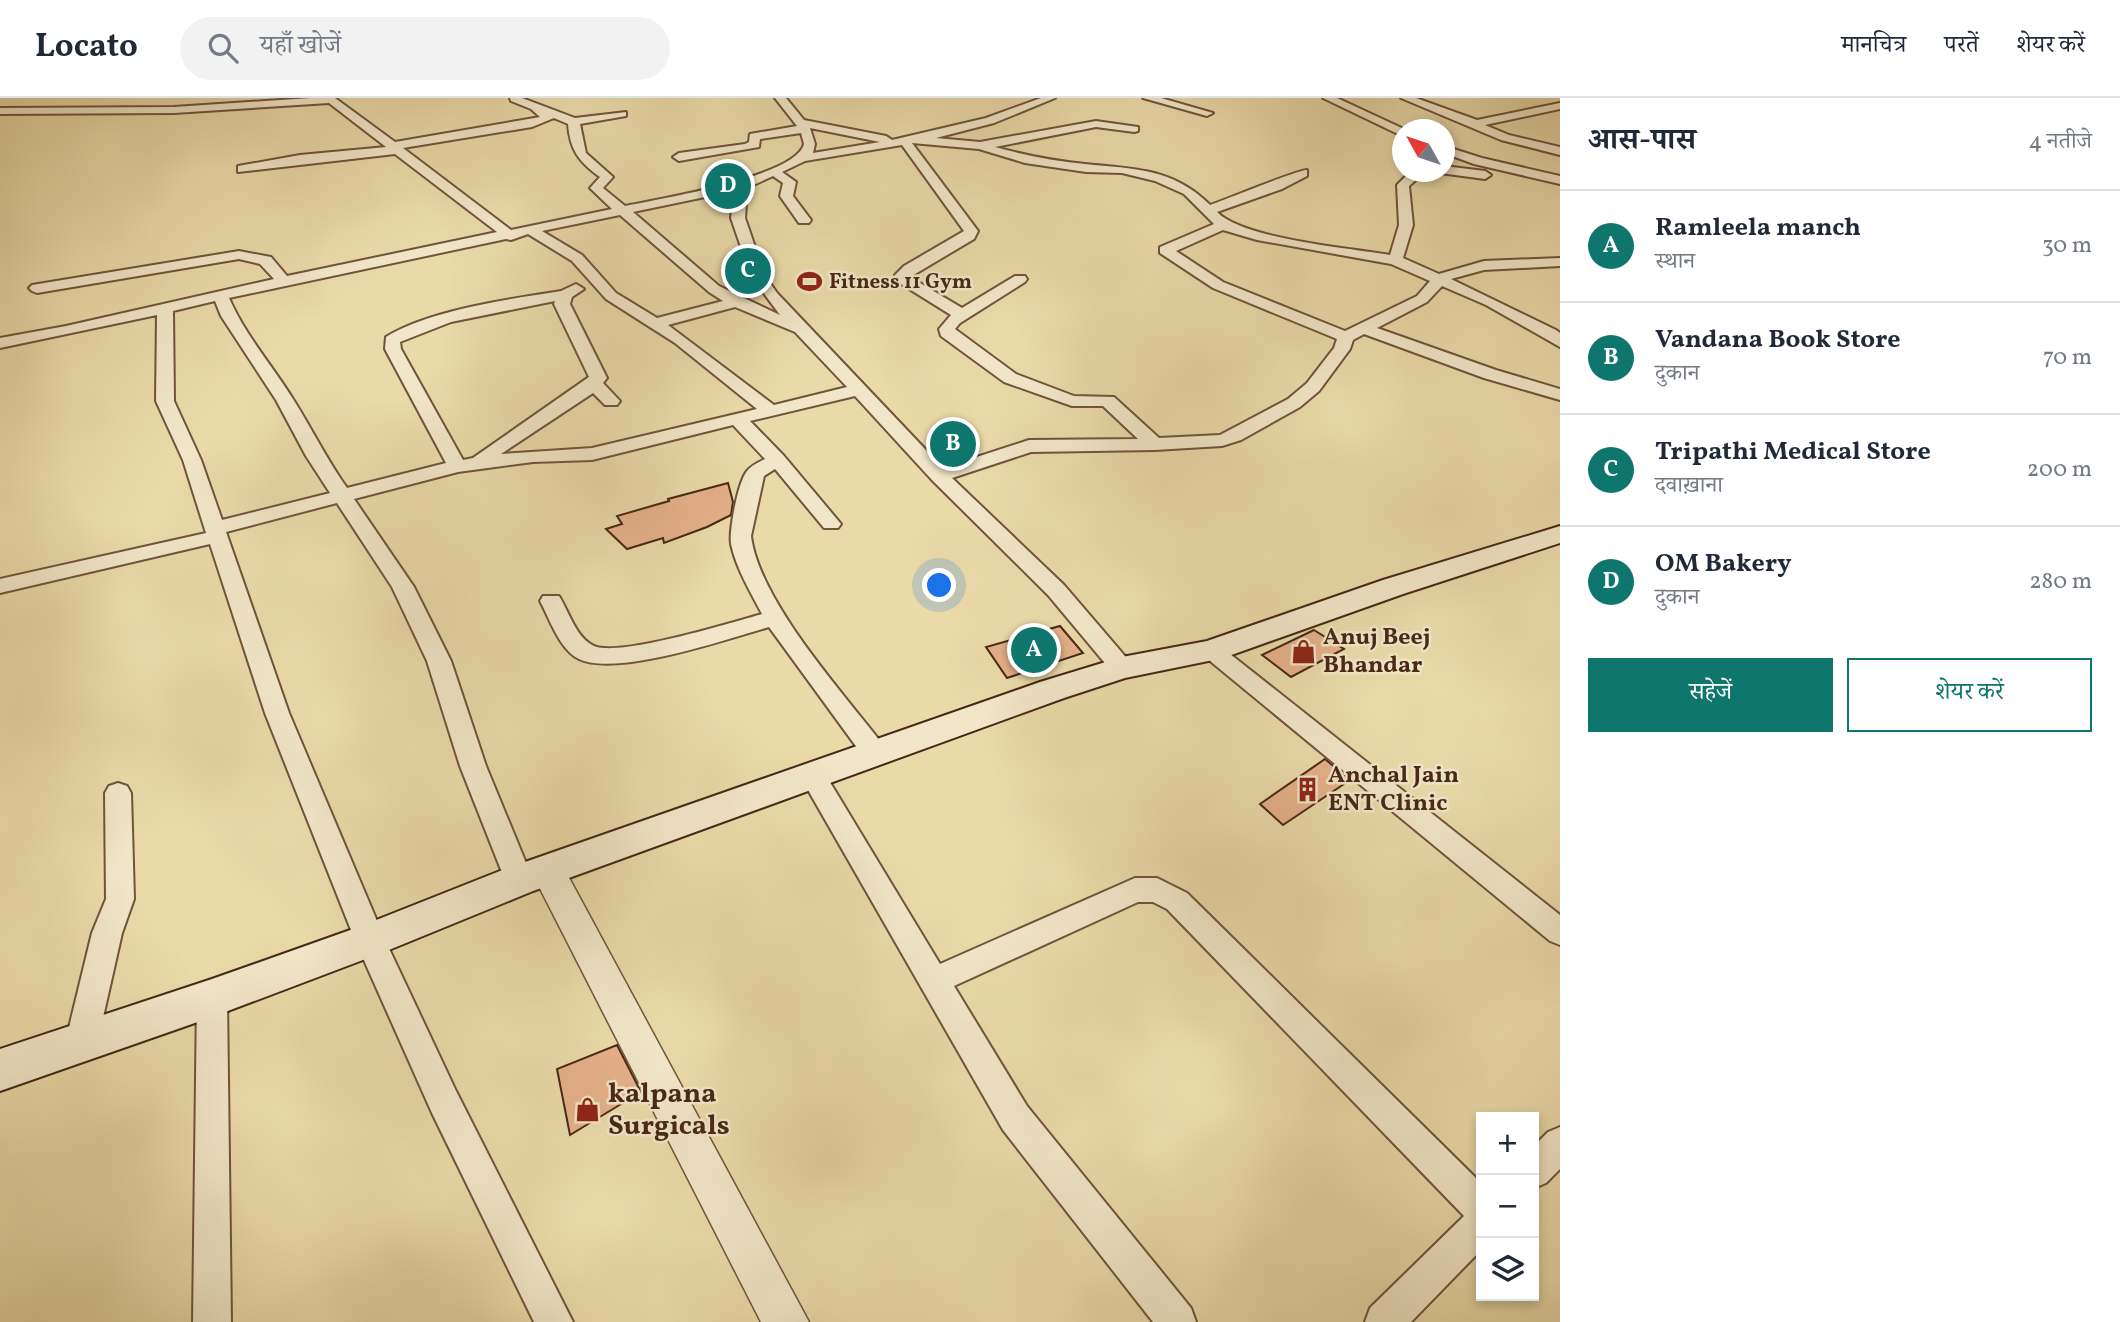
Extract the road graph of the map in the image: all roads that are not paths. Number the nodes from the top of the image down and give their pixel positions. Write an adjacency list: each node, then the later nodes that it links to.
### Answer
1 (203, 98): 9 (street)
2 (350, 98): 10 (street)
3 (780, 98): 20 (street)
4 (1050, 98): 25 (street)
5 (1148, 98): 15 (street)
6 (1328, 98): 21 (street)
7 (1406, 98): 19 (street)
8 (515, 99): 18 (street); 27 (street)
9 (128, 100): 12 (street)
10 (331, 100): 14 (street); 27 (street)
11 (1534, 101): 13 (street)
12 (0, 103)
13 (1559, 108): 17 (street)
14 (0, 111)
15 (1207, 113)
16 (622, 114): 18 (street)
17 (1499, 121): 19 (street); 23 (street)
18 (574, 122): 41 (street)
19 (1476, 124): 22 (street); 28 (street)
20 (801, 126): 25 (street); 30 (street); 31 (street)
21 (1392, 127)
22 (1455, 128)
23 (1524, 128)
24 (1135, 130): 26 (street)
25 (906, 142): 26 (street); 31 (street); 57 (street)
26 (980, 146): 40 (street)
27 (396, 148): 32 (street); 45 (street)
28 (1560, 151)
29 (1455, 153): 36 (street)
30 (679, 157)
31 (802, 158): 33 (street)
32 (242, 169)
33 (774, 171): 38 (street); 42 (street)
34 (1455, 171): 39 (street)
35 (1303, 173): 40 (street)
36 (1560, 180)
37 (1406, 182): 46 (street)
38 (741, 186): 41 (street); 60 (street)
39 (1560, 192)
40 (1209, 210): 43 (street)
41 (621, 212): 44 (street); 55 (street)
42 (804, 220)
43 (1223, 225): 46 (street); 61 (street)
44 (532, 231): 45 (street); 48 (street)
45 (511, 236): 51 (street)
46 (1395, 260): 49 (street)
47 (1560, 262): 49 (street)
48 (594, 278): 53 (street); 58 (street)
49 (1437, 278): 59 (street); 62 (street)
50 (1020, 279): 57 (street)
51 (284, 281): 52 (street); 54 (street)
52 (37, 288)
53 (565, 295): 64 (street); 72 (street)
54 (221, 297): 56 (street); 74 (street)
55 (736, 302): 58 (street); 60 (street)
56 (164, 309): 63 (street); 76 (street)
57 (962, 315): 70 (street)
58 (656, 324): 68 (street)
59 (1363, 328): 61 (street); 66 (street)
60 (803, 330): 65 (street)
61 (1346, 337): 70 (street)
62 (1560, 342)
63 (0, 344)
64 (594, 384): 67 (street); 72 (street)
65 (858, 390): 68 (street); 73 (street)
66 (1560, 395)
67 (611, 401)
68 (772, 412): 69 (street)
69 (738, 420): 71 (street); 72 (street)
70 (1155, 444): 73 (street)
71 (776, 460): 75 (street); 80 (street)
72 (466, 465): 74 (street)
73 (939, 476): 82 (street)
74 (342, 495): 76 (street); 86 (street)
75 (831, 524)
76 (217, 532): 78 (street); 88 (street)
77 (1560, 534): 81 (main road)
78 (0, 586)
79 (551, 601): 80 (street)
80 (775, 618): 83 (street)
81 (1212, 650): 82 (main road); 87 (street)
82 (1122, 668): 83 (main road)
83 (875, 753): 84 (main road)
84 (813, 776): 86 (main road); 89 (street)
85 (118, 793): 91 (street)
86 (533, 876): 88 (main road); 99 (street)
87 (1560, 932)
88 (370, 940): 90 (main road); 98 (street)
89 (934, 981): 95 (street); 100 (street)
90 (212, 998): 91 (main road); 97 (street)
91 (81, 1044): 92 (main road)
92 (0, 1070)
93 (1560, 1144): 94 (street)
94 (1539, 1166)
95 (1476, 1203)
96 (1476, 1229): 101 (street)
97 (212, 1322)
98 (554, 1322)
99 (786, 1322)
100 (1177, 1322)
101 (1384, 1322)

